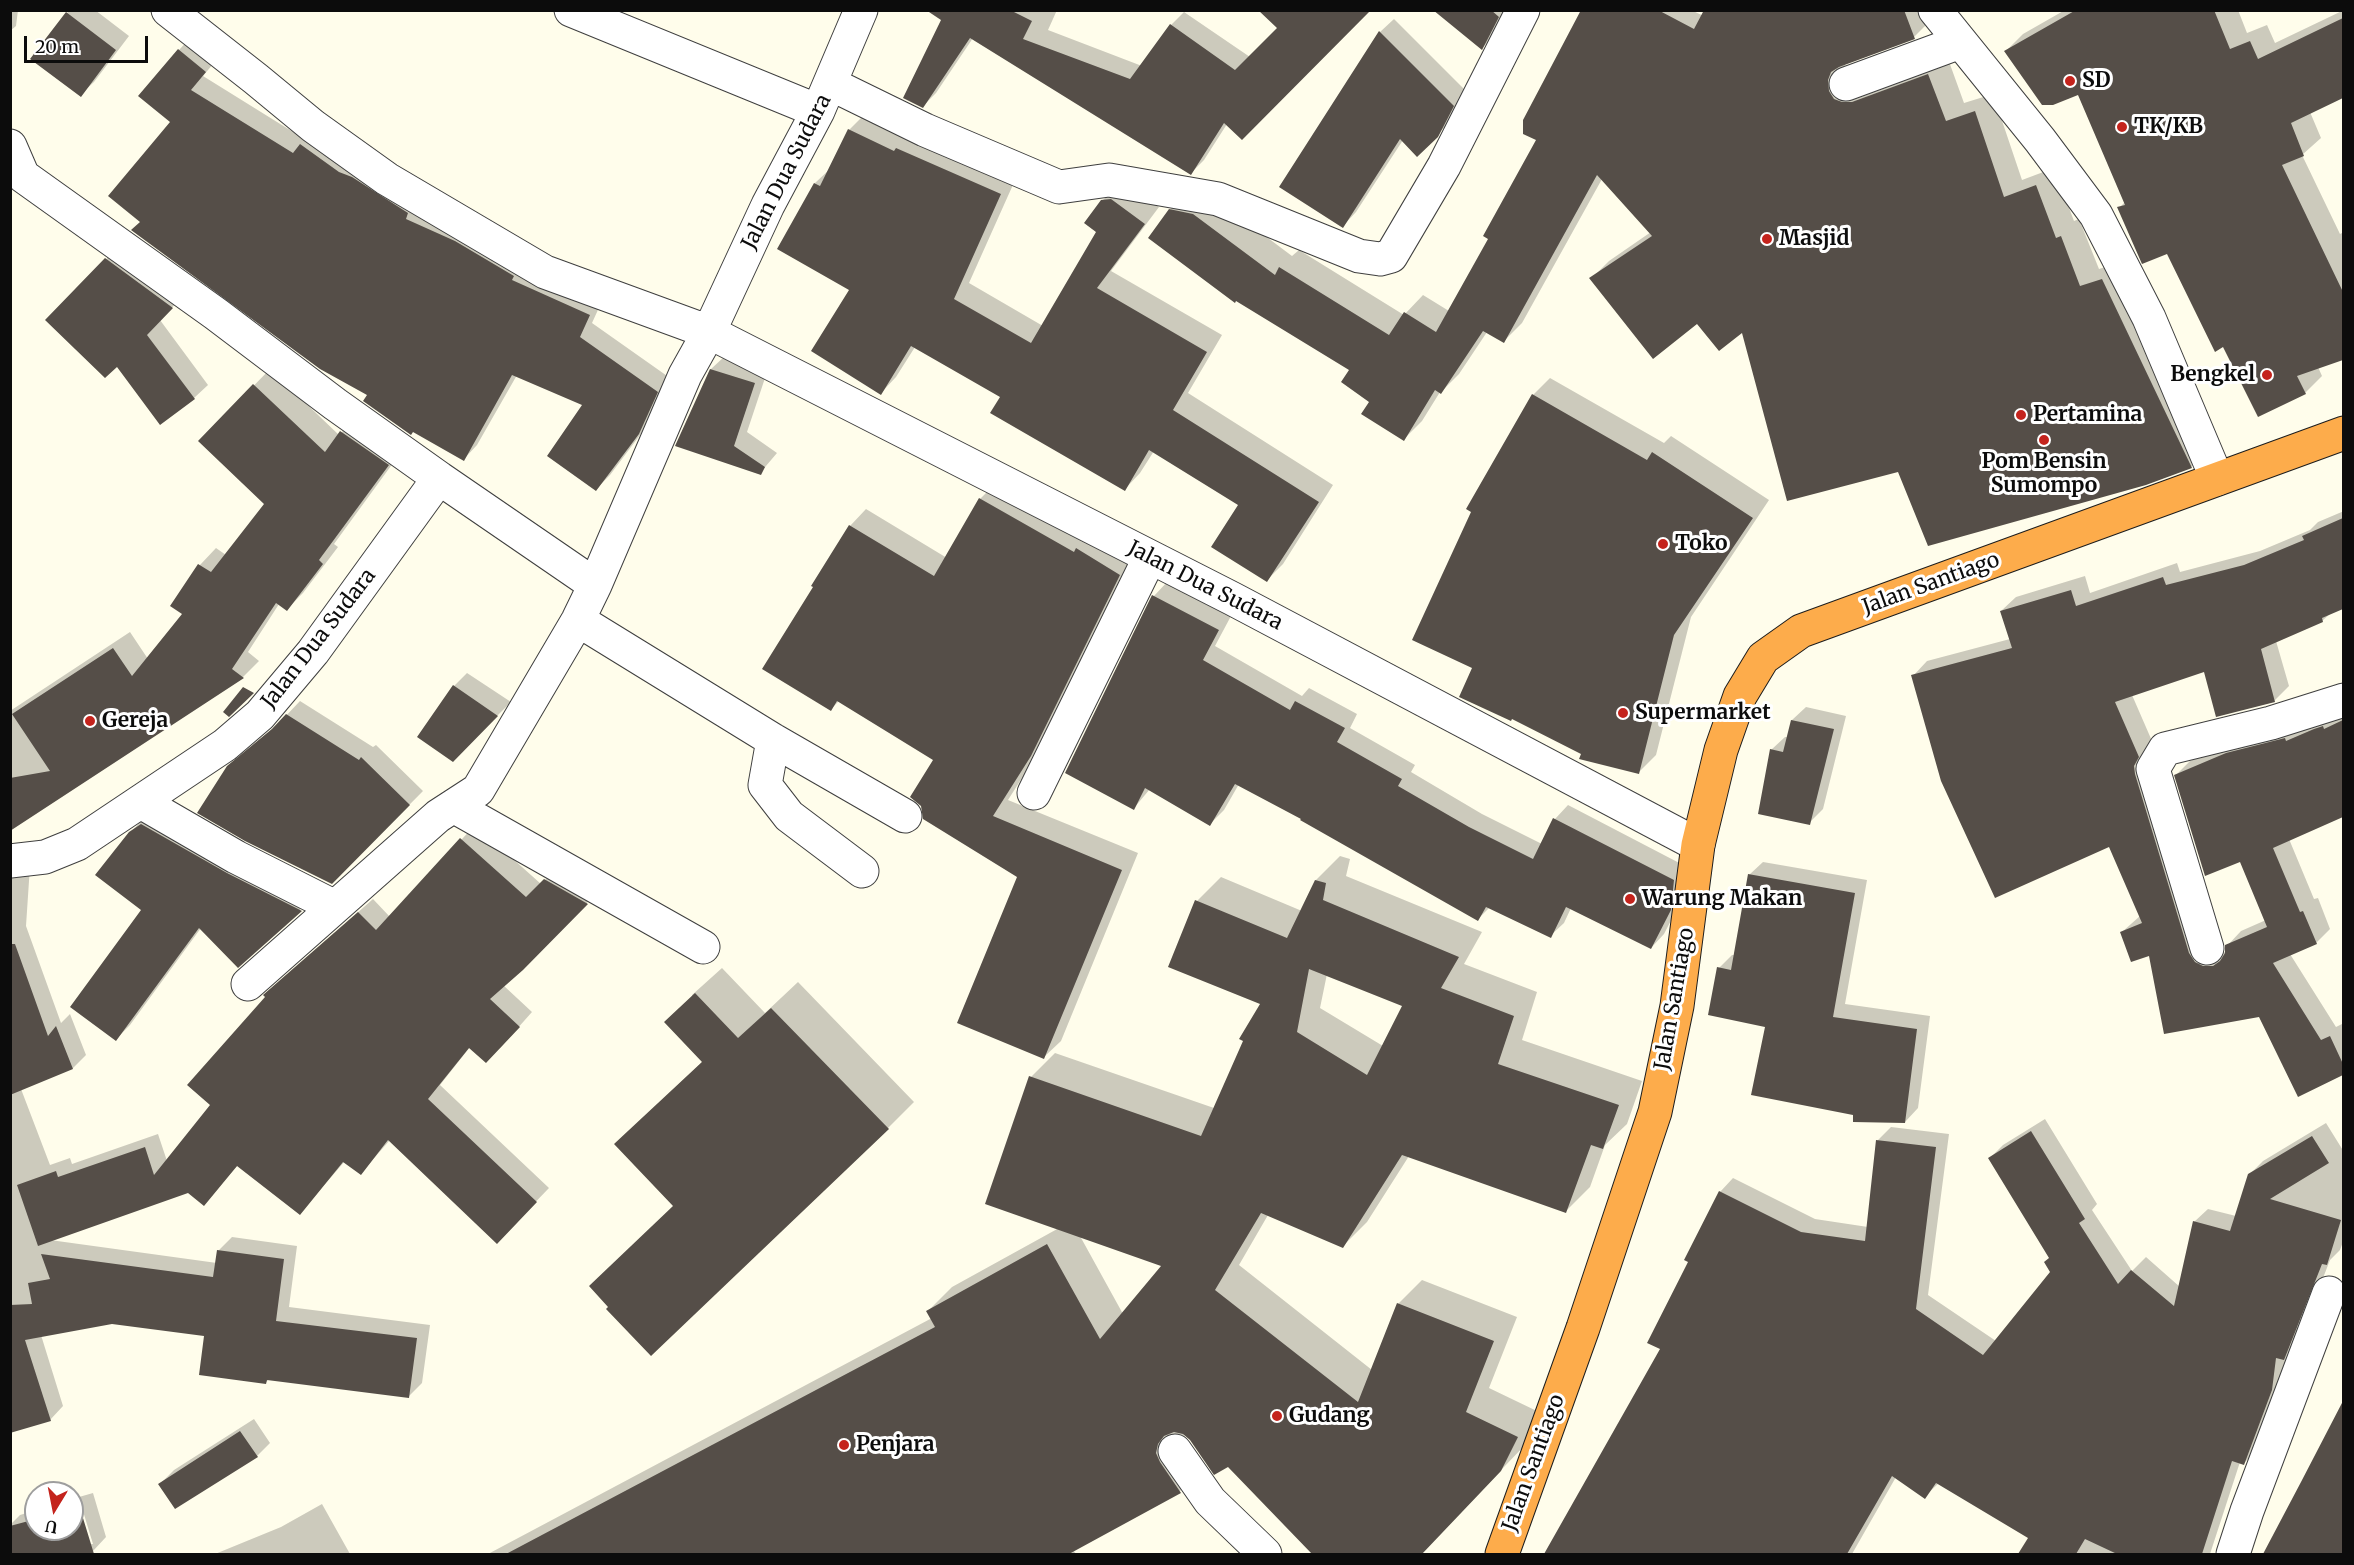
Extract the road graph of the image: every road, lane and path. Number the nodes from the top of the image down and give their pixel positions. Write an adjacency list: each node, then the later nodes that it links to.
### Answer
1 (168, 10): 10 (street)
2 (571, 10): 8 (street)
3 (861, 10): 8 (street, Jalan Dua Sudara)
4 (1522, 10): 8 (street)
5 (1935, 10): 6 (street)
6 (1960, 42): 7 (street); 13 (street)
7 (1846, 84)
8 (825, 97): 10 (street, Jalan Dua Sudara)
9 (10, 146): 12 (street)
10 (709, 332): 14 (street, Jalan Dua Sudara); 15 (street, Jalan Dua Sudara)
11 (2343, 433): 13 (highway, Jalan Santiago)
12 (439, 478): 15 (street); 20 (street, Jalan Dua Sudara)
13 (2217, 479): 23 (highway, Jalan Santiago)
14 (1150, 557): 19 (street); 23 (street, Jalan Dua Sudara)
15 (594, 585): 16 (street, Jalan Dua Sudara)
16 (578, 620): 18 (street); 21 (street, Jalan Dua Sudara)
17 (2343, 700): 28 (street)
18 (773, 740): 22 (street); 25 (street)
19 (1034, 793)
20 (141, 802): 24 (street, Jalan Dua Sudara); 26 (street)
21 (455, 807): 26 (street, Jalan Dua Sudara); 27 (street)
22 (905, 816)
23 (1698, 845): 33 (highway, Jalan Santiago)
24 (10, 861)
25 (862, 871)
26 (335, 907): 29 (street, Jalan Dua Sudara)
27 (703, 947)
28 (2207, 948)
29 (249, 984)
30 (2329, 1293): 34 (street)
31 (1175, 1451): 32 (street)
32 (1265, 1554)
33 (1502, 1554)
34 (2234, 1554)

